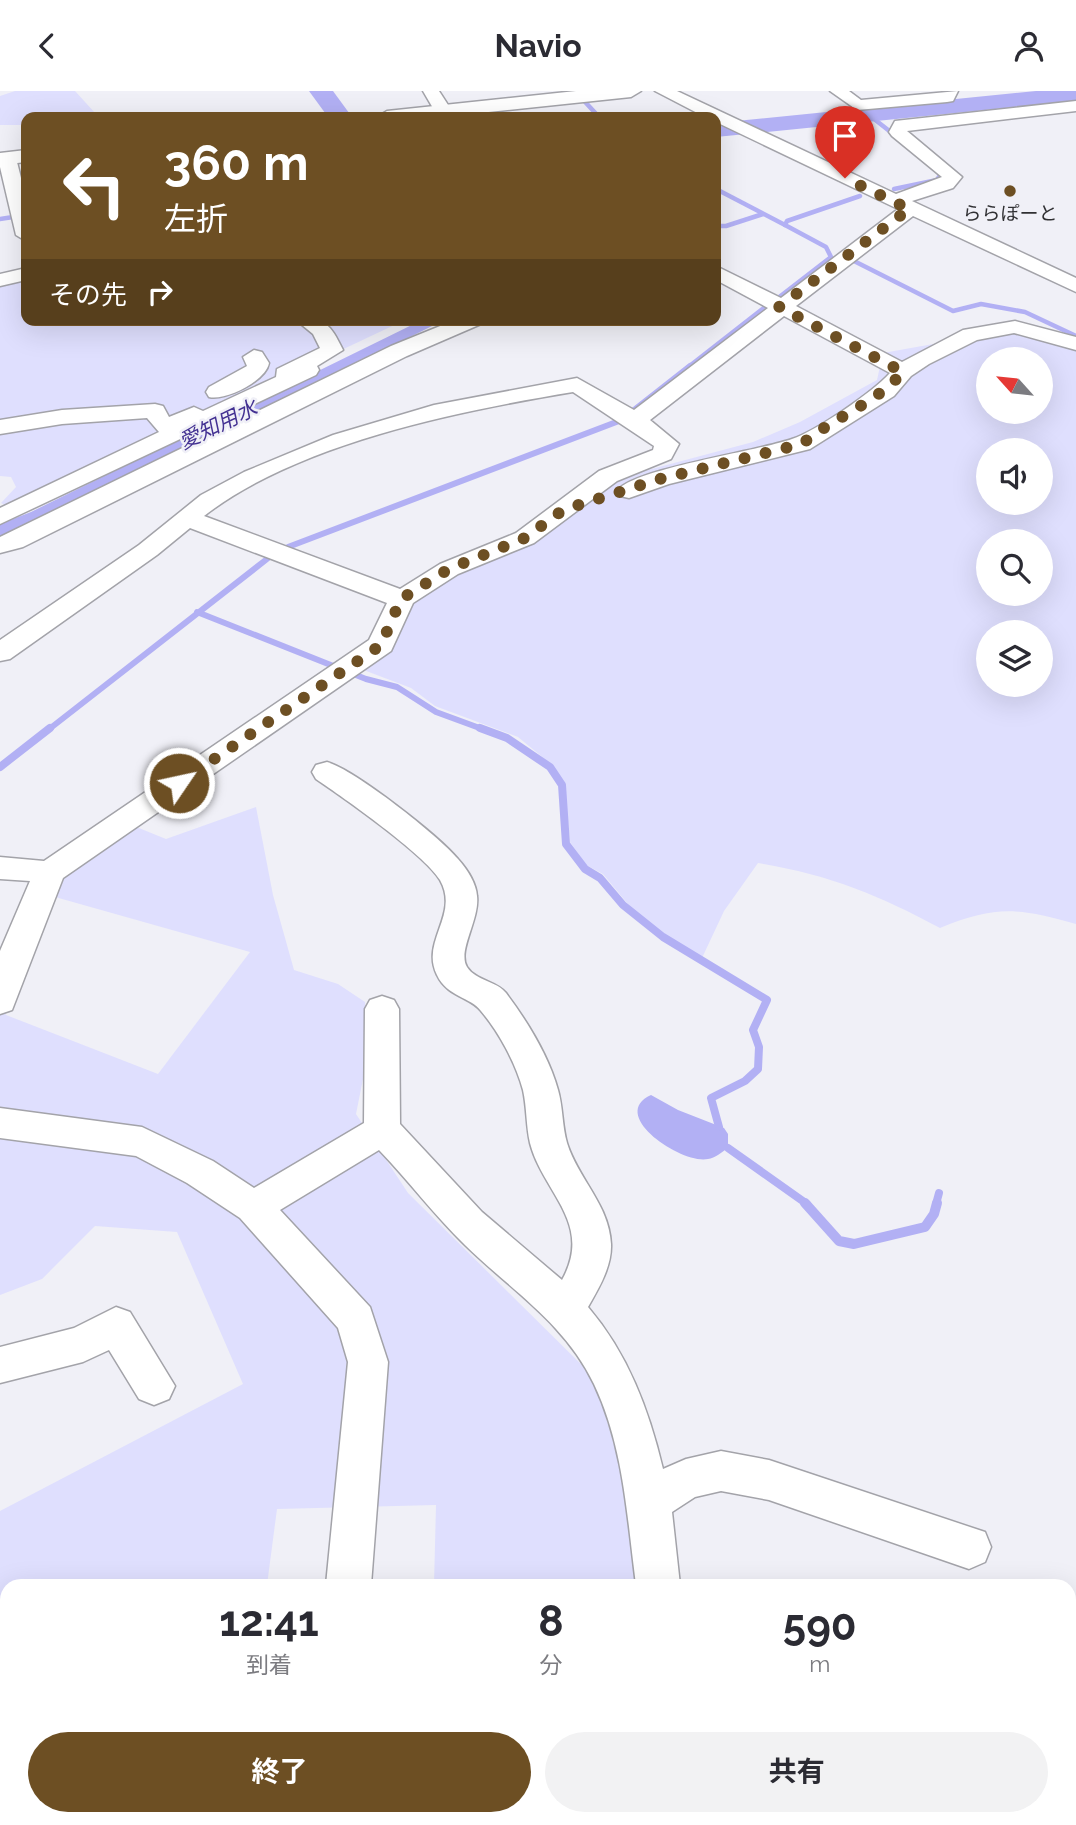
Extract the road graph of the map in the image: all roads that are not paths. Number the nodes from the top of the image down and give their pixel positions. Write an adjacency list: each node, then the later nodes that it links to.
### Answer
1 (432, 91): 8 (street)
2 (631, 91): 9 (main road)
3 (663, 91): 10 (street)
4 (838, 91): 5 (street)
5 (950, 91)
6 (1051, 91): 7 (street)
7 (1071, 105): 13 (street)
8 (454, 112)
9 (462, 112)
10 (706, 112)
11 (721, 119): 13 (street)
12 (11, 158): 14 (street)
13 (902, 205): 18 (street); 19 (street)
14 (21, 209)
15 (21, 275): 17 (street)
16 (721, 275): 19 (street)
17 (0, 280)
18 (1076, 286)
19 (779, 307): 27 (street); 29 (street)
20 (316, 326): 28 (street)
21 (453, 326): 24 (street)
22 (459, 326): 24 (street)
23 (386, 332): 32 (street)
24 (441, 333): 34 (street)
25 (1076, 344): 27 (street)
26 (254, 357): 28 (street)
27 (903, 372): 31 (street)
28 (155, 411): 30 (street)
29 (635, 420): 31 (street); 33 (street)
30 (0, 427)
31 (563, 510): 35 (street)
32 (0, 517)
33 (186, 518): 35 (street); 36 (street)
34 (0, 545)
35 (401, 599): 39 (street)
36 (0, 653)
37 (327, 772): 45 (street)
38 (0, 868): 39 (street)
39 (50, 872): 40 (street)
40 (0, 1001)
41 (382, 1009): 43 (street)
42 (0, 1123): 44 (street)
43 (383, 1130): 44 (street); 45 (street)
44 (253, 1207): 50 (street)
45 (566, 1310): 48 (street)
46 (0, 1365): 47 (street)
47 (153, 1386)
48 (650, 1501): 49 (street); 51 (street)
49 (970, 1547)
50 (349, 1579)
51 (657, 1579)

